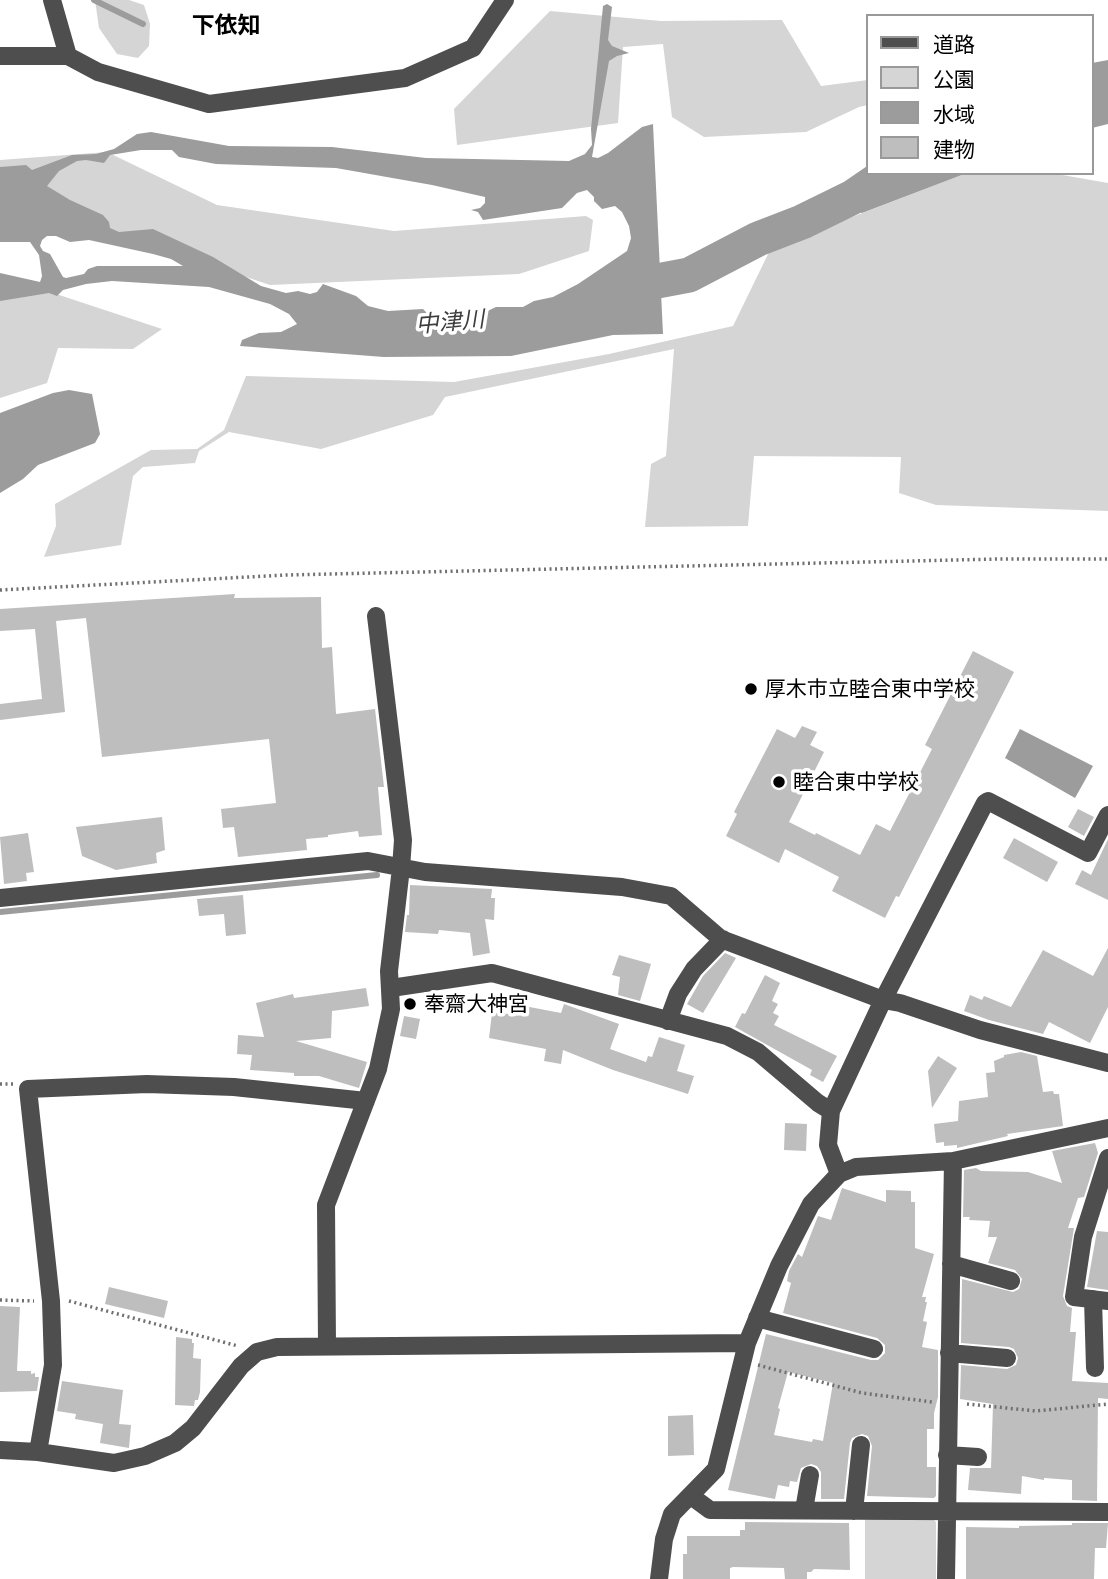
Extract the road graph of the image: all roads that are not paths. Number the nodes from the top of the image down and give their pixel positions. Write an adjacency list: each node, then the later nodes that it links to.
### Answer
1 (51, 0): 4 (street)
2 (505, 0): 4 (street)
3 (0, 56): 4 (street)
4 (68, 56)
5 (376, 616): 7 (street)
6 (1108, 815): 11 (street)
7 (401, 869): 8 (street); 9 (street); 10 (street)
8 (0, 898)
9 (723, 939): 11 (street); 12 (street)
10 (391, 988): 12 (street); 14 (street)
11 (883, 1000): 13 (street); 15 (street)
12 (668, 1021): 15 (street)
13 (1108, 1063)
14 (366, 1101): 27 (street); 34 (street)
15 (831, 1111): 19 (street)
16 (1108, 1128): 18 (street)
17 (1108, 1158): 20 (street)
18 (953, 1161): 19 (street); 22 (street)
19 (839, 1174): 25 (street)
20 (1089, 1217): 21 (street); 24 (street)
21 (1108, 1220)
22 (951, 1264): 23 (street); 29 (street)
23 (1011, 1281)
24 (1101, 1300): 31 (street)
25 (757, 1318): 26 (street); 28 (street)
26 (747, 1343): 27 (street); 38 (street)
27 (327, 1346): 34 (street)
28 (874, 1349)
29 (950, 1353): 30 (street); 35 (street)
30 (1007, 1359)
31 (1095, 1368)
32 (861, 1445): 40 (street)
33 (0, 1450): 34 (street)
34 (38, 1452)
35 (947, 1455): 36 (street); 41 (street)
36 (978, 1457)
37 (810, 1475): 39 (street)
38 (691, 1496): 39 (street); 43 (street)
39 (804, 1510): 40 (street)
40 (855, 1510): 41 (street)
41 (945, 1511): 42 (street); 44 (street)
42 (1108, 1512)
43 (659, 1579)
44 (946, 1579)

